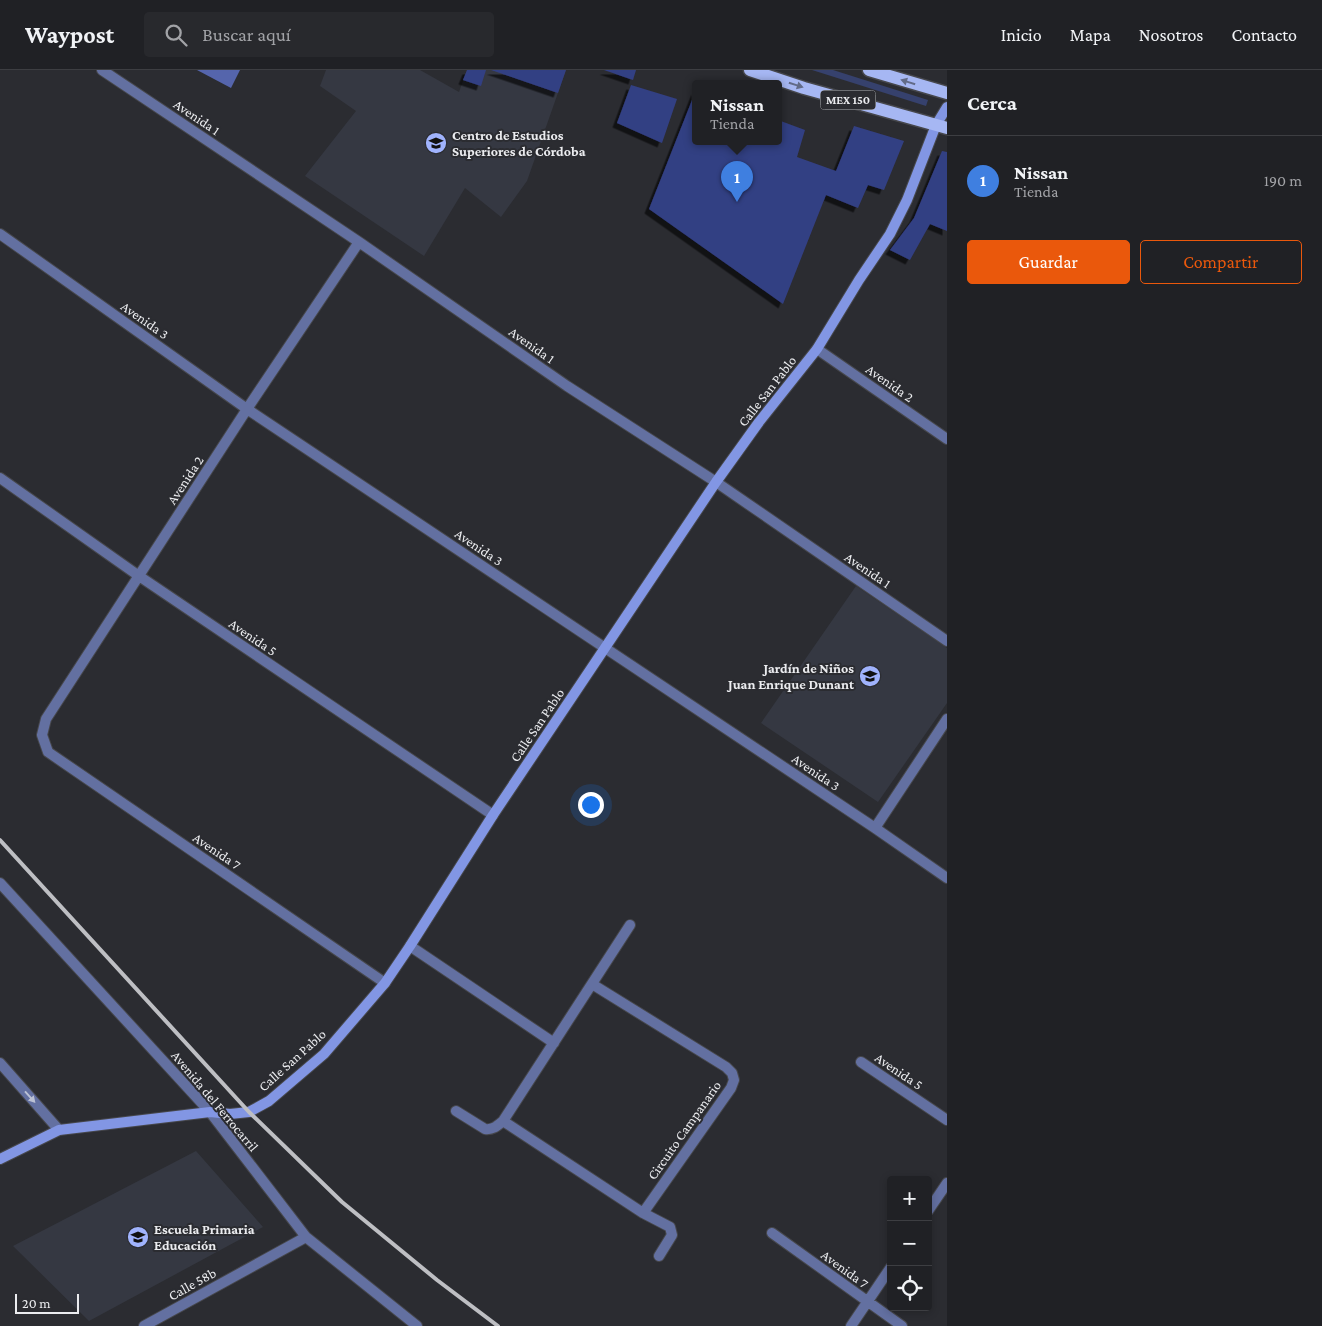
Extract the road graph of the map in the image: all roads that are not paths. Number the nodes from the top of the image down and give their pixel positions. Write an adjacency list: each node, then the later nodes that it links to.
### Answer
1 (102, 70): 10 (street, Avenida 1)
2 (750, 70): 4 (main road, MEX 150, one-way to 4)
3 (869, 70): 6 (main road, MEX 150, one-way to 3)
4 (780, 80)
5 (782, 81): 8 (main road, MEX 150, one-way to 8)
6 (947, 93)
7 (947, 107): 8 (street, Calle San Pablo)
8 (942, 126): 11 (street, Calle San Pablo)
9 (0, 234): 12 (street, Avenida 3)
10 (359, 242): 12 (street, Avenida 2); 15 (street, Avenida 1)
11 (817, 349): 13 (street, Avenida 2); 15 (street, Calle San Pablo)
12 (247, 409): 16 (street, Avenida 2); 18 (street, Avenida 3)
13 (947, 439)
14 (0, 478): 16 (street, Avenida 5)
15 (716, 482): 17 (street, Avenida 1); 18 (street, Calle San Pablo)
16 (139, 576): 20 (street, Avenida 2); 21 (street, Avenida 5)
17 (947, 641)
18 (605, 648): 21 (street, Calle San Pablo); 22 (street, Avenida 3)
19 (947, 719): 22 (street)
20 (42, 735): 27 (street, Avenida 7)
21 (494, 815): 26 (street, Calle San Pablo)
22 (875, 828): 23 (street, Avenida 3)
23 (947, 878)
24 (0, 883): 33 (street, Avenida del Ferrocarril)
25 (630, 925): 28 (street)
26 (410, 946): 27 (street, Calle San Pablo); 29 (street)
27 (385, 983): 33 (street, Calle San Pablo)
28 (592, 984): 29 (street); 40 (street, Circuito Campanario)
29 (554, 1043): 35 (street)
30 (861, 1062): 34 (street, Avenida 5)
31 (0, 1064): 36 (street, one-way to 36)
32 (456, 1111): 35 (street)
33 (210, 1112): 36 (street, Calle San Pablo); 42 (street, Avenida del Ferrocarril)
34 (947, 1120)
35 (503, 1121): 40 (street)
36 (59, 1130): 37 (street, Calle San Pablo)
37 (0, 1159)
38 (947, 1183): 39 (street)
39 (932, 1205)
40 (642, 1213): 43 (street)
41 (772, 1233): 45 (street, Avenida 7)
42 (306, 1237): 46 (street, Calle 58b); 47 (street, Avenida del Ferrocarril)
43 (659, 1256)
44 (887, 1273): 45 (street)
45 (868, 1302): 48 (street); 49 (street, Avenida 7)
46 (144, 1326)
47 (417, 1326)
48 (851, 1326)
49 (902, 1326)

